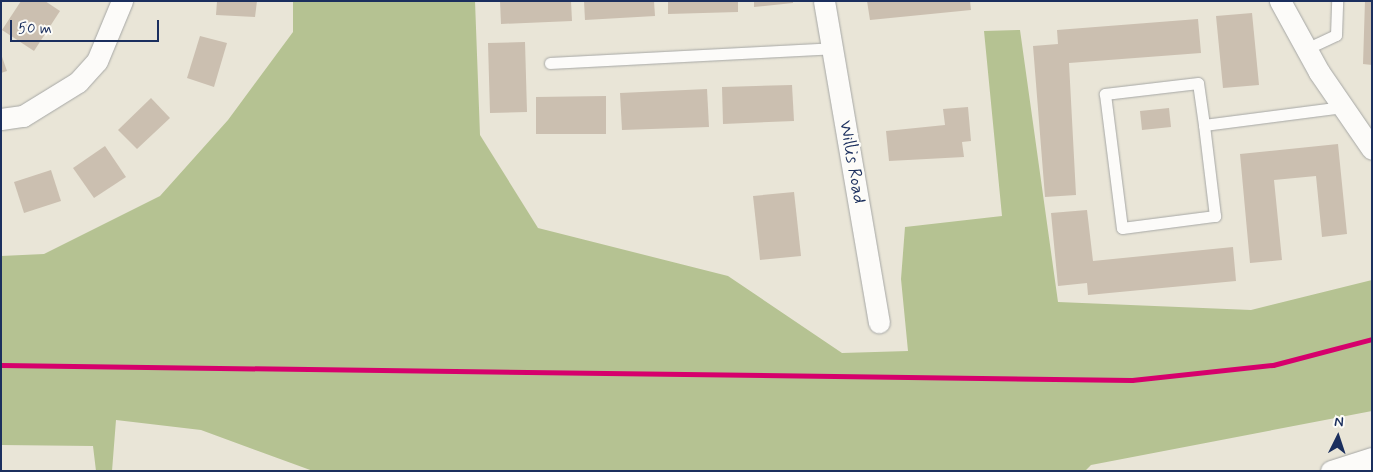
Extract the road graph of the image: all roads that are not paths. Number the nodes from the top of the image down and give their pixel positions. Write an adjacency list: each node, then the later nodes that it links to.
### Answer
1 (122, 1): 9 (street)
2 (824, 1): 5 (street, Willis Road)
3 (1280, 1): 6 (street)
4 (1337, 1): 6 (lane)
5 (832, 48): 7 (lane); 12 (street, Willis Road)
6 (1306, 49): 8 (street)
7 (550, 63)
8 (1343, 107): 10 (lane); 11 (street)
9 (1, 119)
10 (1204, 125): 10 (lane)
11 (1372, 149)
12 (880, 322)
13 (1372, 458): 14 (street)
14 (1330, 471)

